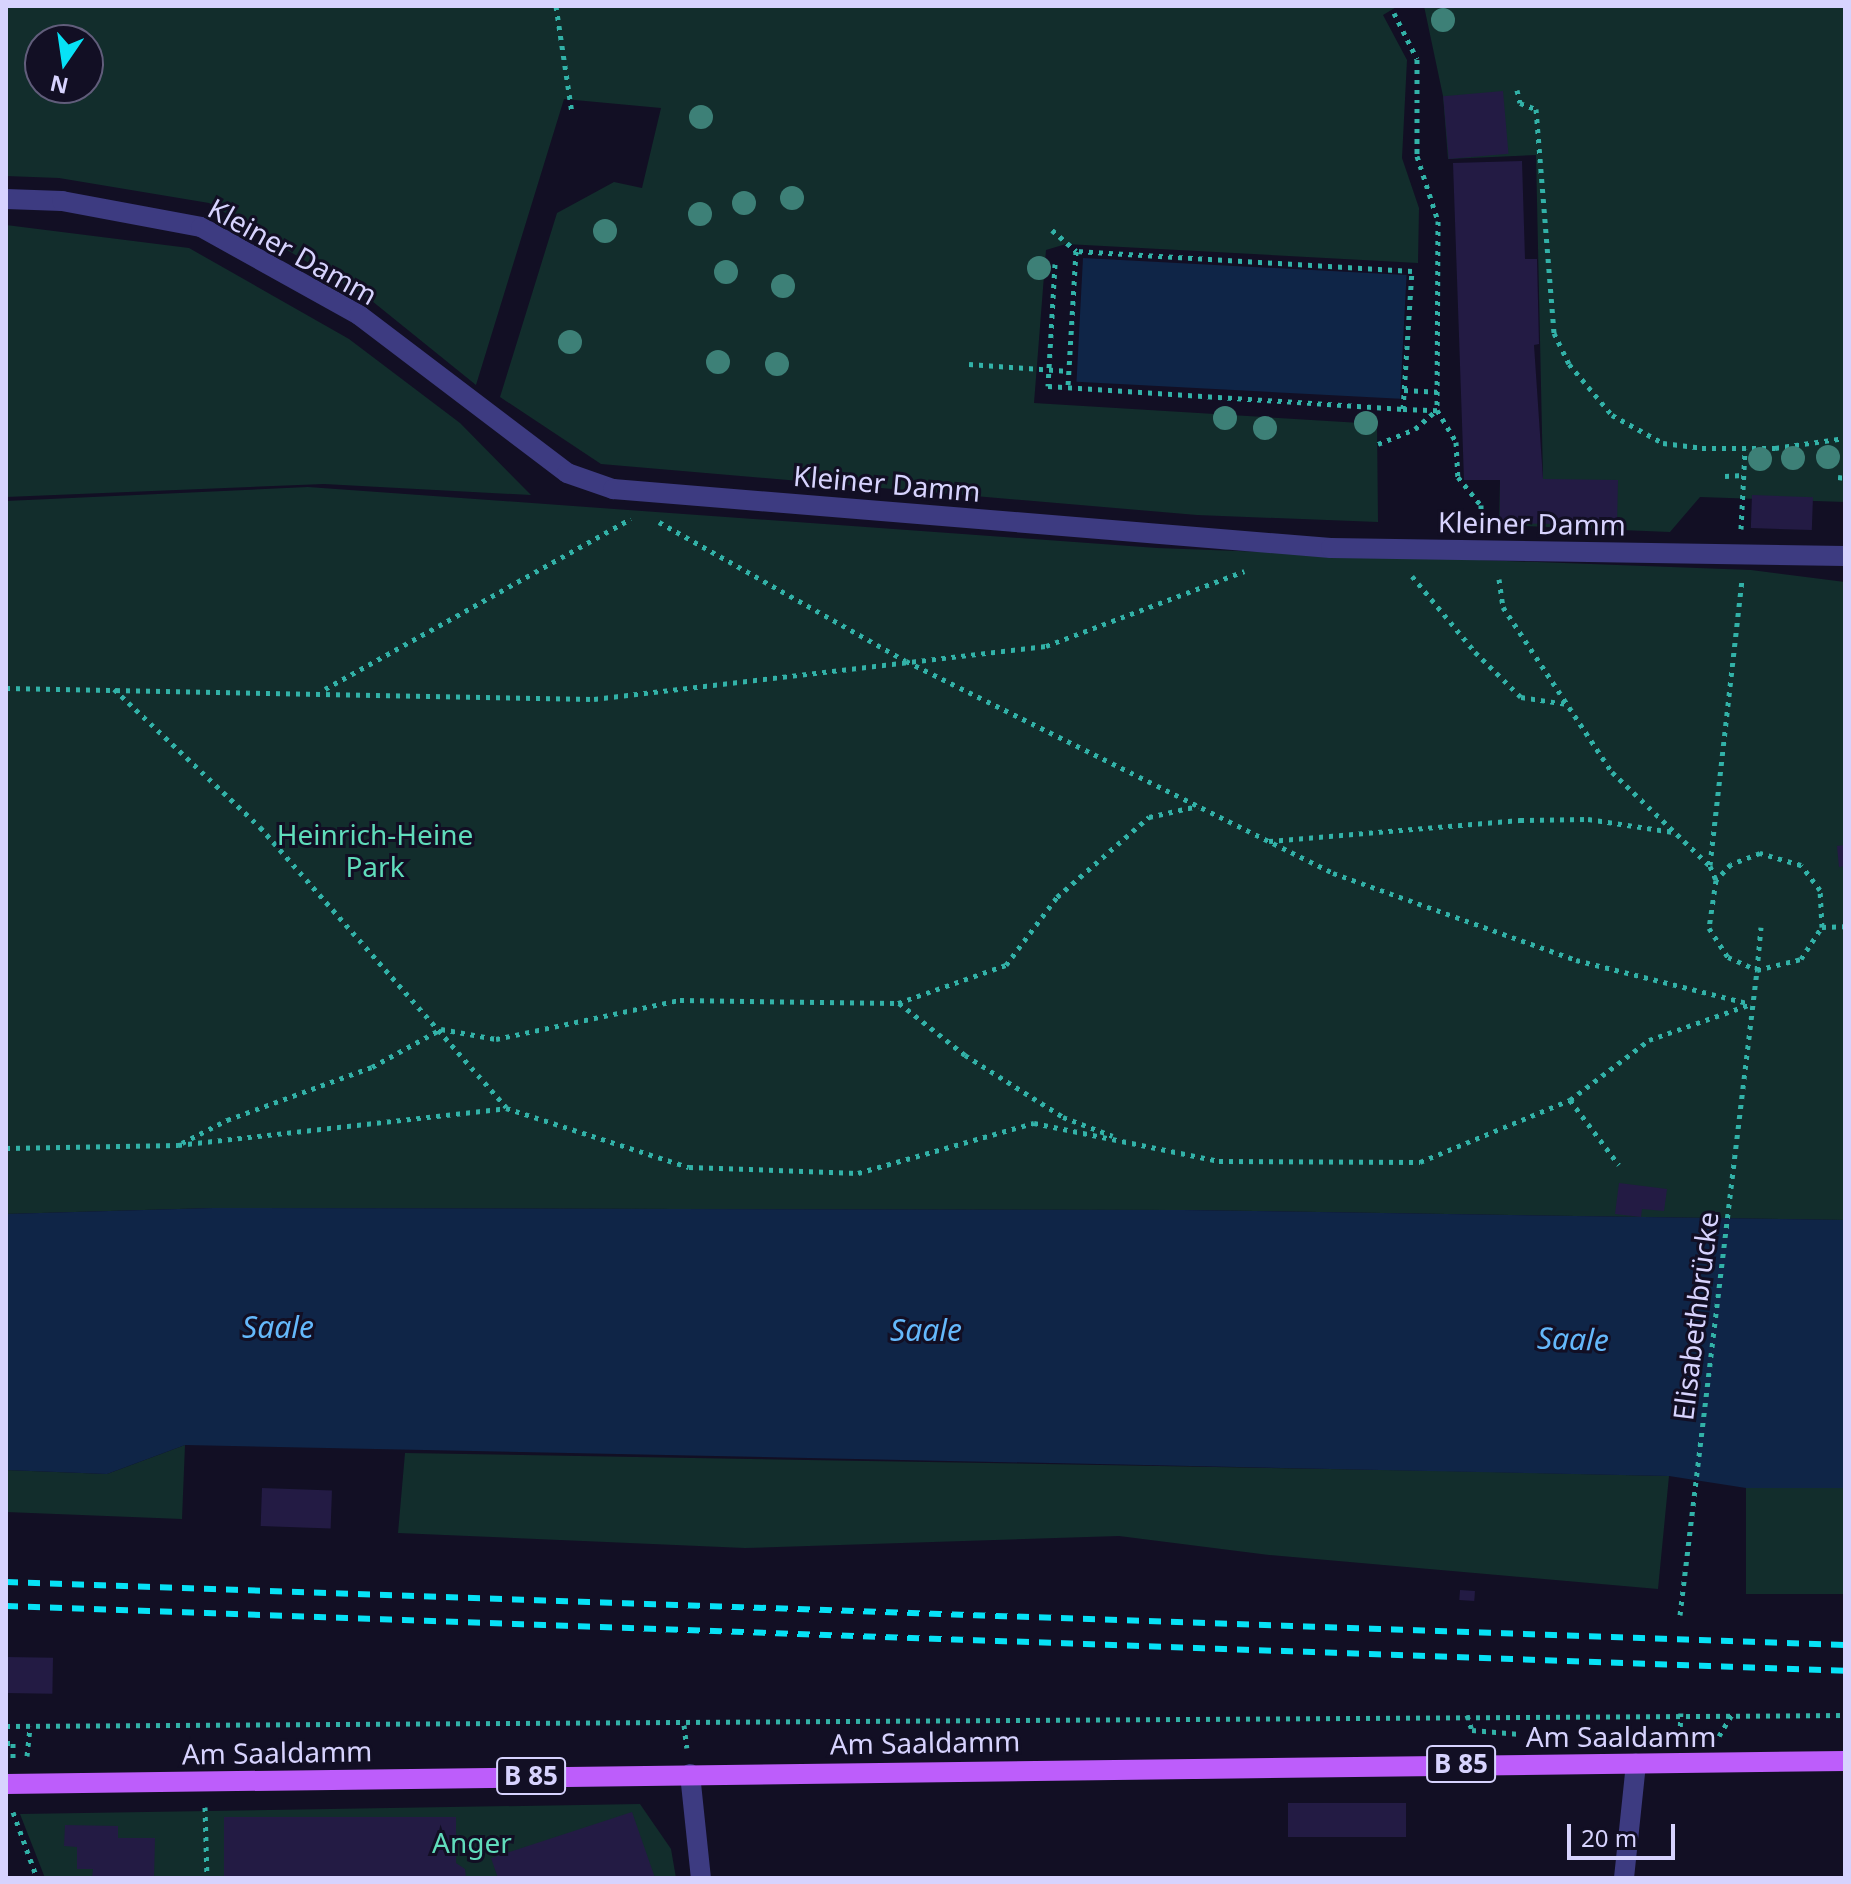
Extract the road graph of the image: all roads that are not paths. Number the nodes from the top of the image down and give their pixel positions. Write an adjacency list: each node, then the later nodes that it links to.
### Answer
1 (6, 199): 2 (street, Kleiner Damm)
2 (1845, 556)
3 (1845, 1761): 4 (main road, Am Saaldamm / B 85)
4 (1636, 1764): 5 (main road, Am Saaldamm / B 85); 8 (street)
5 (690, 1774): 6 (main road, Am Saaldamm / B 85); 7 (street)
6 (10, 1784)
7 (701, 1878)
8 (1624, 1878)

